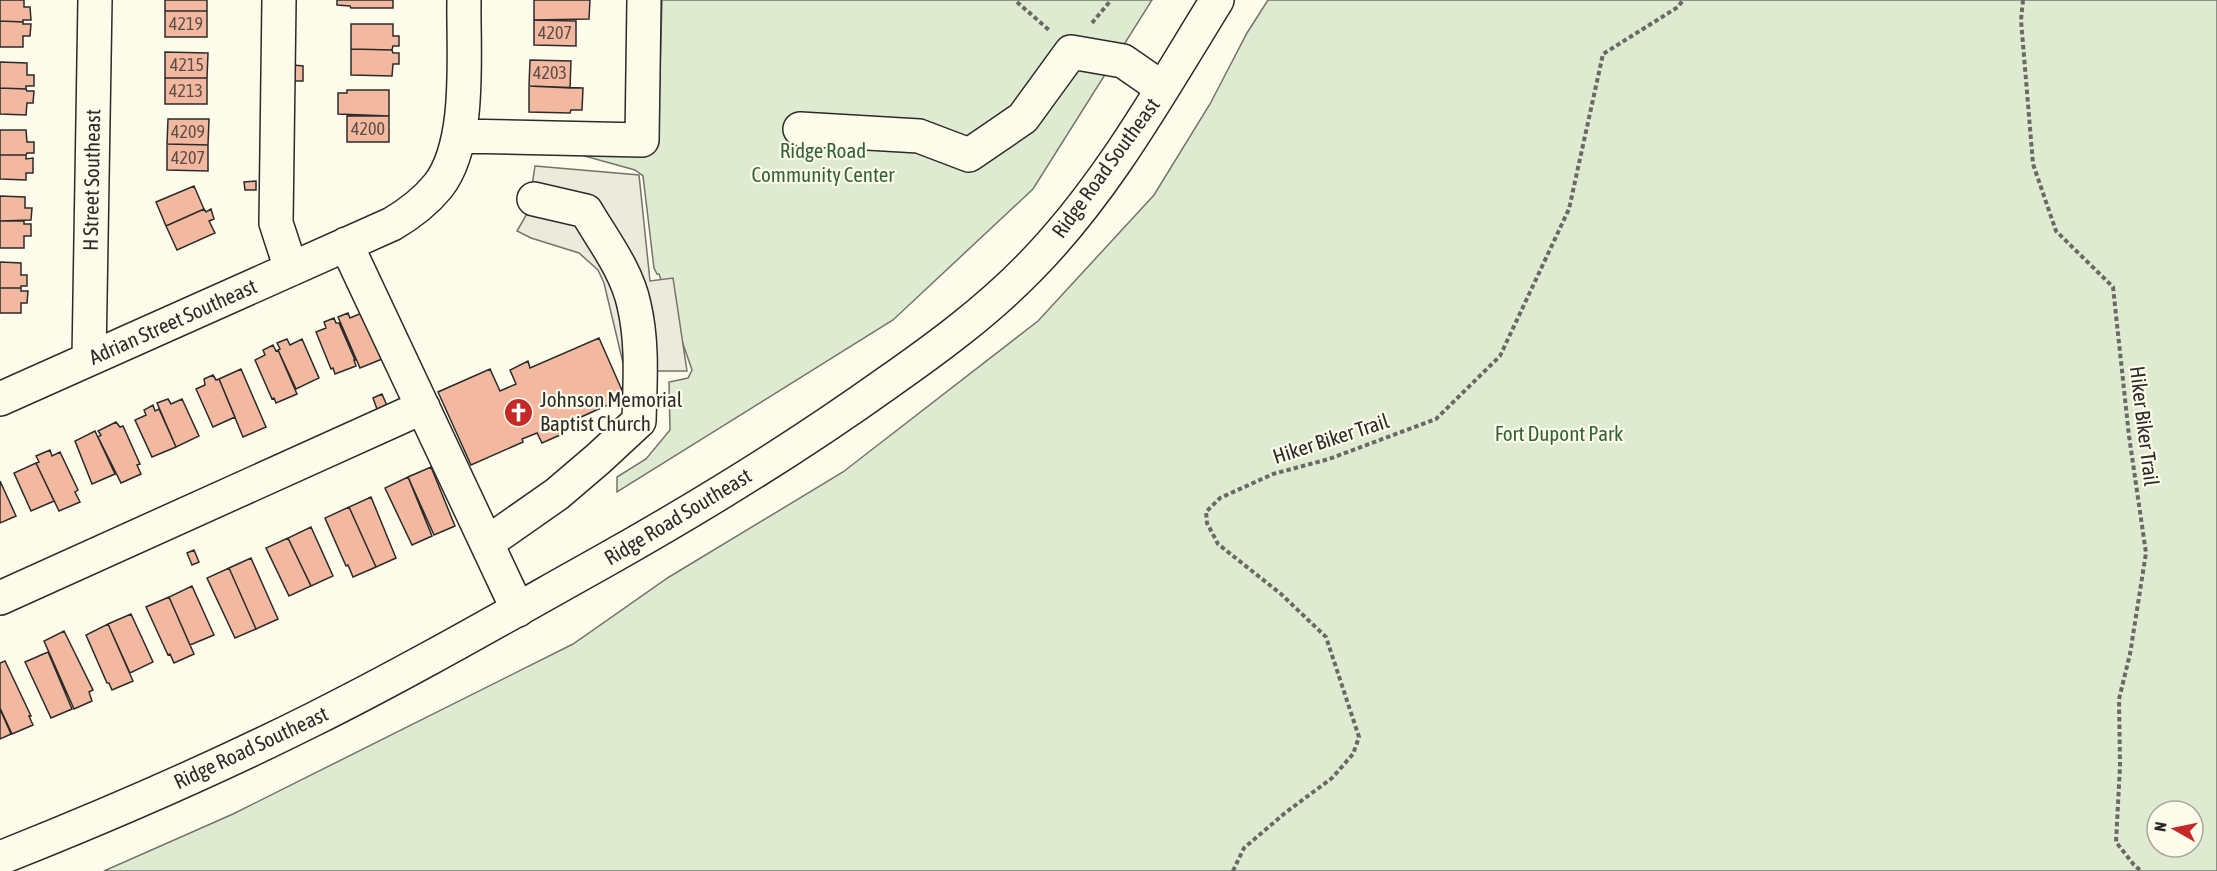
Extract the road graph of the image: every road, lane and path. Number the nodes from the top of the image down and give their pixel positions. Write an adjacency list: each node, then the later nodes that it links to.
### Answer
1 (95, 0): 14 (main road, H Street Southeast)
2 (279, 0): 13 (main road)
3 (464, 0): 10 (main road, Adrian Street Southeast)
4 (644, 0): 10 (main road)
5 (1217, 0): 8 (main road, Ridge Road Southeast)
6 (1683, 0): 21 (path, Hiker Biker Trail)
7 (2023, 0): 22 (path, Hiker Biker Trail)
8 (1162, 88): 9 (main road); 19 (main road, Ridge Road Southeast)
9 (800, 129)
10 (459, 136): 12 (main road, Adrian Street Southeast)
11 (534, 199): 17 (main road)
12 (346, 244): 13 (main road, Adrian Street Southeast); 16 (main road)
13 (291, 269): 14 (main road, Adrian Street Southeast)
14 (89, 359): 15 (main road, Adrian Street Southeast)
15 (0, 399)
16 (423, 407): 17 (main road); 18 (main road)
17 (487, 543): 19 (main road)
18 (0, 598)
19 (518, 610): 20 (main road, Ridge Road Southeast)
20 (0, 858)
21 (1233, 871)
22 (2141, 871)

